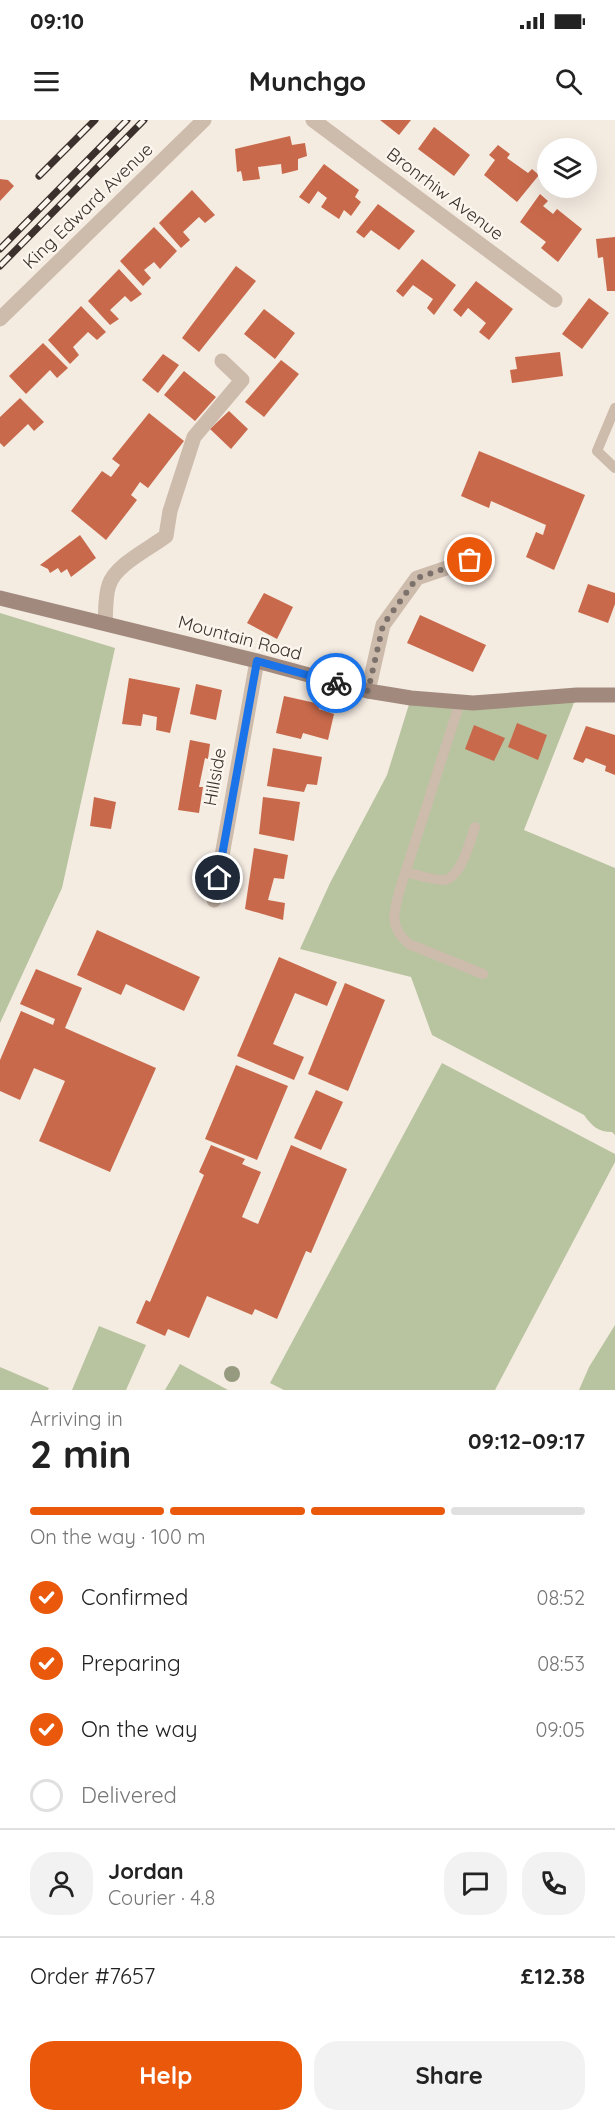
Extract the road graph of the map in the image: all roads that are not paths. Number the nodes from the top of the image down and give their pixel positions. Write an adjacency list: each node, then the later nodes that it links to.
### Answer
1 (204, 120): 4 (street, King Edward Avenue)
2 (313, 120): 3 (street, Bronrhiw Avenue)
3 (555, 300)
4 (0, 319)
5 (222, 361): 10 (street)
6 (615, 408): 7 (lane)
7 (615, 468)
8 (470, 560): 12 (street)
9 (0, 598): 10 (main road, Mountain Road)
10 (105, 623): 11 (main road, Mountain Road)
11 (257, 661): 12 (main road, Mountain Road); 17 (street, Hillside)
12 (368, 691): 14 (main road, Mountain Road)
13 (615, 694): 14 (main road, Mountain Road)
14 (460, 702): 16 (lane)
15 (475, 827): 16 (lane)
16 (406, 872): 18 (lane)
17 (214, 900)
18 (483, 974)

